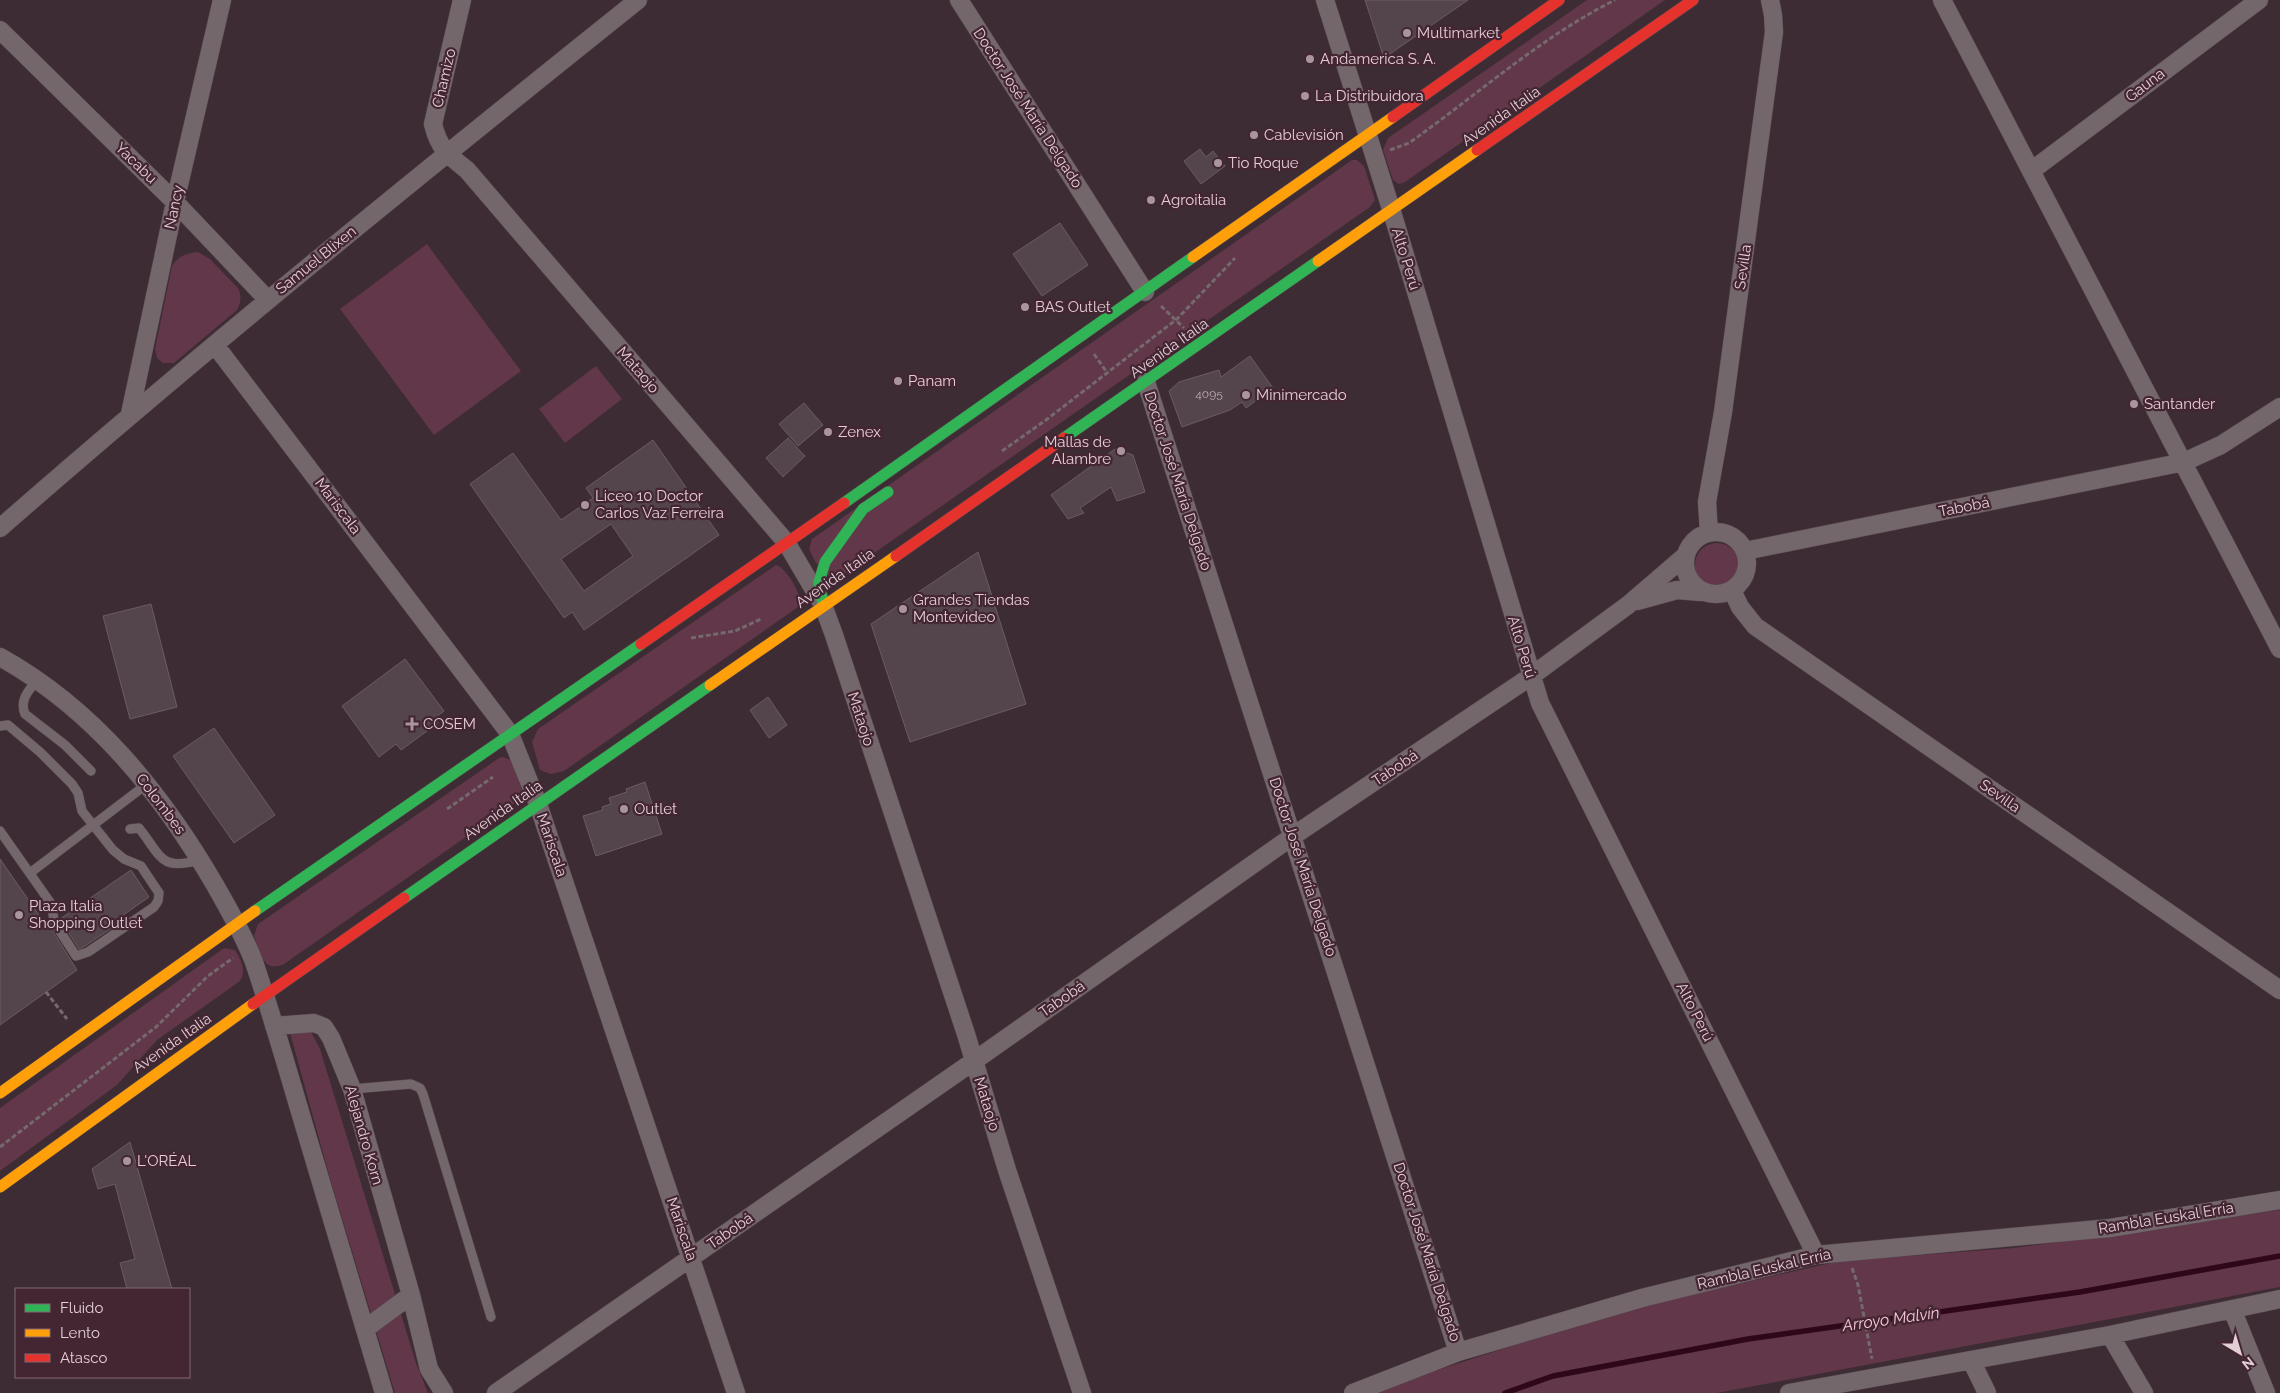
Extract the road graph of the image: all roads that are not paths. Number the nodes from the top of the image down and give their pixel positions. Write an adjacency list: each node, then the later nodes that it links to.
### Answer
1 (222, 0): 15 (street, Nancy)
2 (462, 0): 13 (street, Chamizo)
3 (638, 0): 13 (street, Samuel Blixen)
4 (959, 0): 17 (street, Doctor José María Delgado)
5 (1325, 0): 12 (street, Alto Perú)
6 (1559, 0): 12 (main road)
7 (1693, 0): 16 (main road, Avenida Italia)
8 (1770, 0): 28 (street, Sevilla)
9 (1942, 0): 14 (street)
10 (2259, 0): 14 (street, Gauna)
11 (0, 30): 15 (street, Yacabu)
12 (1368, 135): 16 (street, Alto Perú); 17 (main road)
13 (446, 154): 18 (street, Samuel Blixen); 29 (street, Mataojo)
14 (2031, 171): 25 (street)
15 (175, 202): 18 (street, Yacabu); 23 (street, Nancy)
16 (1392, 212): 20 (main road, Avenida Italia); 38 (street, Alto Perú)
17 (1145, 292): 22 (main road)
18 (268, 300): 19 (street, Samuel Blixen)
19 (215, 345): 23 (street, Samuel Blixen); 41 (street, Mariscala)
20 (1146, 382): 34 (main road, Avenida Italia); 48 (street, Doctor José María Delgado)
21 (2280, 407): 25 (street, Tabobá)
22 (976, 410): 24 (main road); 29 (main road)
23 (130, 414): 27 (street, Samuel Blixen)
24 (956, 437)
25 (2184, 462): 30 (street, Tabobá); 36 (street)
26 (901, 483): 34 (main road)
27 (0, 528)
28 (1708, 533): 30 (street); 31 (street, Tabobá)
29 (786, 542): 34 (street, Mataojo); 41 (main road)
30 (1744, 551): 32 (street)
31 (1685, 556): 33 (street); 35 (street, Tabobá)
32 (1732, 590): 33 (street, Tabobá); 52 (street, Sevilla)
33 (1701, 592): 35 (street, Tabobá)
34 (823, 605): 44 (main road, Avenida Italia); 55 (street, Mataojo)
35 (1628, 605): 38 (street, Tabobá)
36 (2280, 649)
37 (0, 657): 39 (street, Colombes)
38 (1530, 677): 48 (street, Tabobá); 60 (street, Alto Perú)
39 (37, 680): 42 (lane); 43 (street, Colombes)
40 (0, 726): 45 (lane)
41 (510, 734): 44 (street, Mariscala); 51 (main road)
42 (91, 771)
43 (148, 784): 45 (lane); 49 (street, Colombes)
44 (538, 804): 53 (main road, Avenida Italia); 61 (street, Mariscala)
45 (94, 826): 50 (lane); 50 (lane)
46 (130, 829): 49 (lane)
47 (0, 831): 50 (lane)
48 (1294, 836): 55 (street, Tabobá); 68 (street, Doctor José María Delgado)
49 (200, 860): 51 (street, Colombes)
50 (30, 873)
51 (237, 924): 53 (street, Colombes); 57 (main road)
52 (2280, 990)
53 (264, 996): 54 (street); 58 (main road, Avenida Italia)
54 (274, 1026): 56 (street, Alejandro Korn); 66 (street)
55 (974, 1061): 61 (street, Tabobá); 75 (street, Mataojo)
56 (352, 1089): 62 (street, Alejandro Korn); 65 (lane)
57 (0, 1093)
58 (0, 1187)
59 (2280, 1200): 60 (street, Rambla Euskal Erría)
60 (1816, 1254): 68 (street, Rambla Euskal Erría)
61 (692, 1259): 73 (street, Tabobá); 74 (street, Mariscala)
62 (410, 1295): 66 (street); 72 (street, Alejandro Korn)
63 (2280, 1299): 64 (street)
64 (2232, 1309): 67 (street); 80 (street)
65 (491, 1317)
66 (365, 1329): 71 (street)
67 (2110, 1335): 69 (street); 79 (street)
68 (1458, 1352): 76 (street, Rambla Euskal Erría)
69 (1971, 1360): 70 (street); 78 (street)
70 (1847, 1389): 77 (street)
71 (384, 1393)
72 (444, 1393)
73 (496, 1393)
74 (736, 1393)
75 (1082, 1393)
76 (1353, 1393)
77 (1789, 1393)
78 (1987, 1393)
79 (2144, 1393)
80 (2266, 1393)

